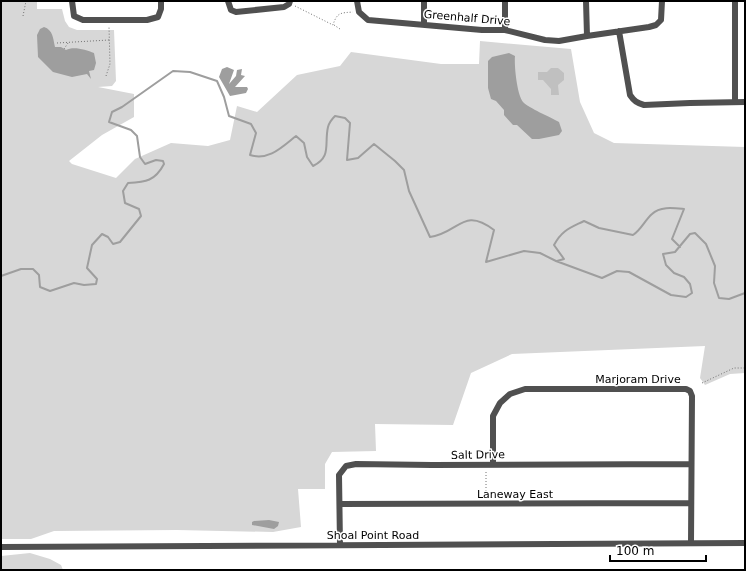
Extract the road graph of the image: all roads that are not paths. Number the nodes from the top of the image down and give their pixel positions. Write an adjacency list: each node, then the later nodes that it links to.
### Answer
1 (72, 1): 2 (street)
2 (161, 1)
3 (228, 1): 10 (street)
4 (357, 1): 11 (street, Greenhalf Drive)
5 (424, 1): 11 (street)
6 (505, 1): 12 (street)
7 (586, 1): 14 (street)
8 (662, 1): 13 (street, Greenhalf Drive)
9 (735, 1): 15 (street)
10 (289, 2)
11 (424, 24): 12 (street, Greenhalf Drive)
12 (505, 30): 14 (street, Greenhalf Drive)
13 (619, 31): 14 (street, Greenhalf Drive); 15 (street)
14 (587, 36)
15 (735, 102): 16 (street)
16 (745, 102)
17 (691, 464): 18 (street, Salt Drive); 18 (street, Marjoram Drive); 19 (street, Marjoram Drive)
18 (493, 465): 20 (street, Salt Drive)
19 (690, 503): 20 (street, Laneway East); 21 (street, Marjoram Drive)
20 (340, 504): 23 (street, Salt Drive)
21 (691, 543): 22 (street, Shoal Point Road); 23 (street, Shoal Point Road)
22 (745, 543)
23 (340, 545): 24 (street, Shoal Point Road)
24 (1, 547)

